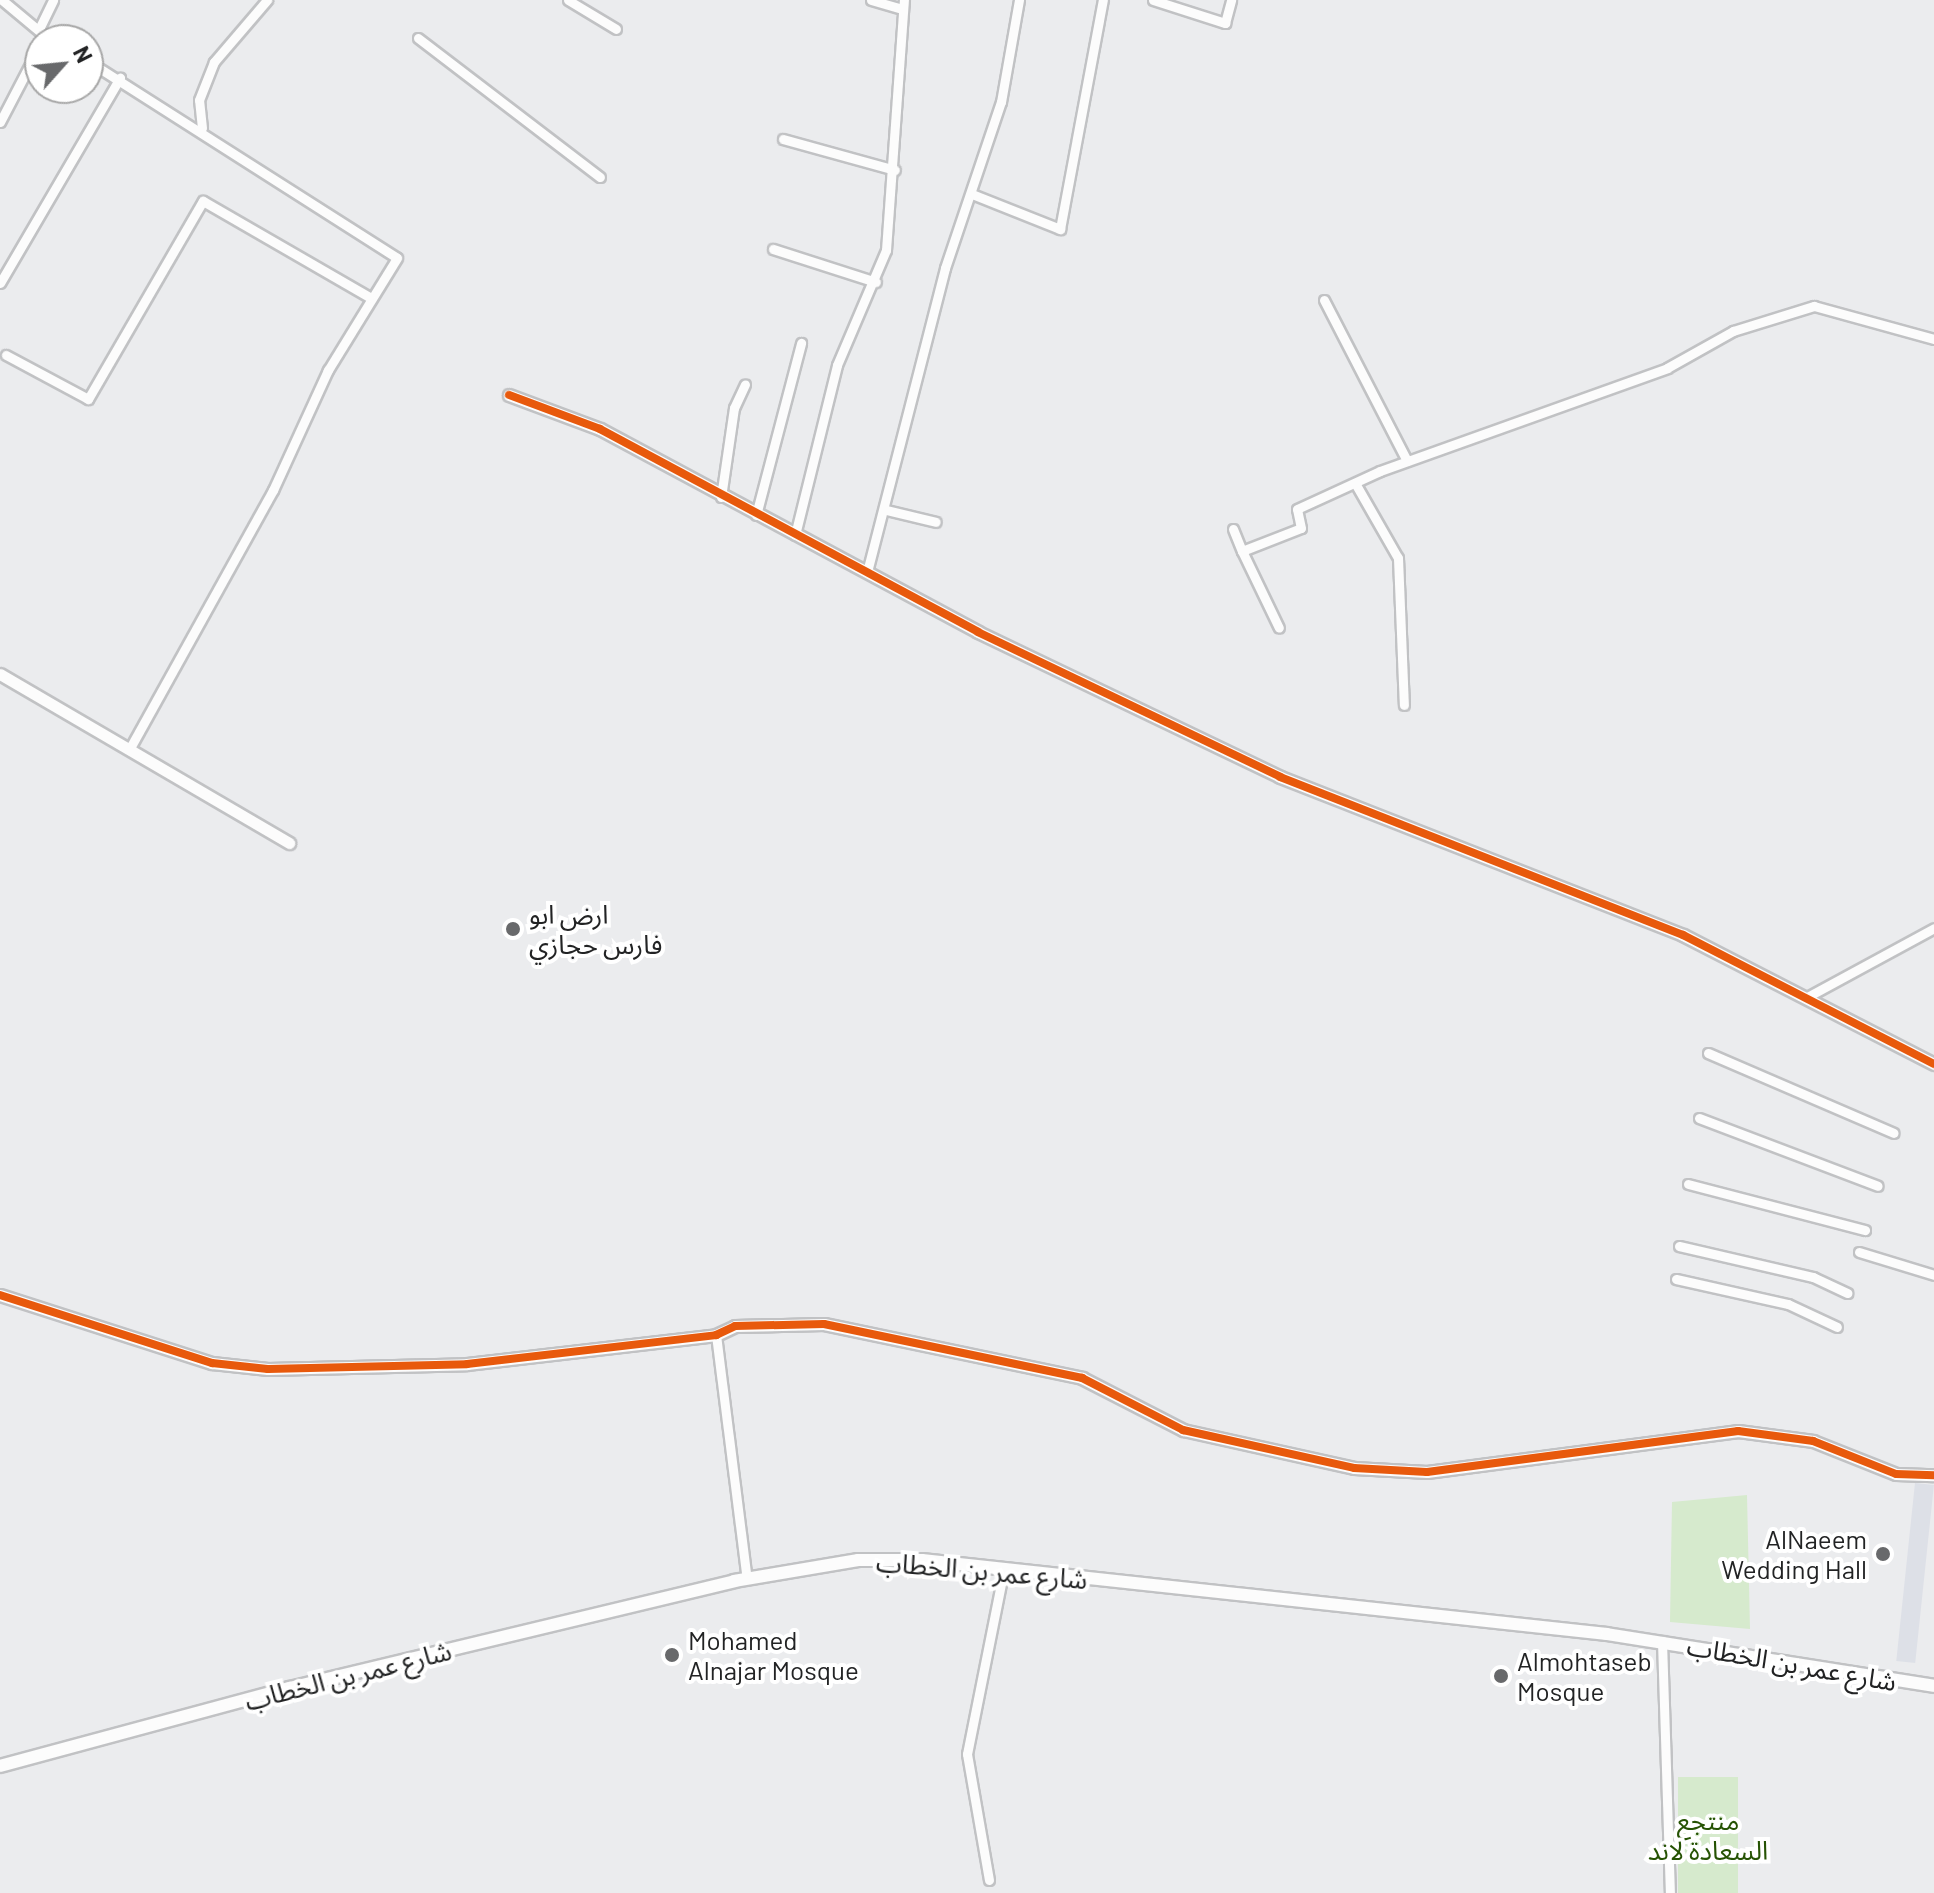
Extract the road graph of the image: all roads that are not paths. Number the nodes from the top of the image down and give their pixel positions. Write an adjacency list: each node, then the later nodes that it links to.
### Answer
1 (2, 0): 11 (street)
2 (53, 0): 12 (street)
3 (267, 0): 19 (street)
4 (568, 0): 13 (street)
5 (871, 0): 10 (street)
6 (1019, 0): 23 (street)
7 (1103, 0): 23 (street)
8 (1153, 0): 9 (street)
9 (1231, 0)
10 (903, 5): 21 (street)
11 (28, 24)
12 (47, 24)
13 (616, 29)
14 (418, 38): 22 (street)
15 (104, 70): 17 (street)
16 (24, 75): 18 (street)
17 (120, 78): 19 (street); 26 (street)
18 (0, 122)
19 (202, 128): 27 (street)
20 (783, 139): 21 (street)
21 (895, 170): 25 (street)
22 (600, 177)
23 (972, 194): 37 (street)
24 (773, 249): 25 (street)
25 (876, 282): 41 (street)
26 (0, 283)
27 (369, 297): 31 (street); 47 (street)
28 (1324, 300): 34 (street)
29 (1934, 339): 34 (street)
30 (801, 343): 38 (street)
31 (6, 355)
32 (745, 384): 36 (street)
33 (509, 395): 36 (street)
34 (1407, 461): 35 (street)
35 (1355, 483): 42 (street); 46 (street)
36 (721, 497): 38 (street)
37 (886, 510): 39 (street); 43 (street)
38 (756, 515): 41 (street)
39 (936, 522)
40 (1233, 529): 42 (street)
41 (795, 535): 43 (street)
42 (1242, 551): 44 (street)
43 (867, 572): 50 (street)
44 (1279, 628)
45 (0, 674): 47 (street)
46 (1404, 705)
47 (130, 748): 48 (street)
48 (289, 843)
49 (1934, 928): 50 (street)
50 (1809, 996): 52 (street)
51 (1708, 1053): 54 (street)
52 (1934, 1064)
53 (1699, 1118): 56 (street)
54 (1894, 1133)
55 (1688, 1184): 57 (street)
56 (1878, 1186)
57 (1865, 1230)
58 (1679, 1246): 62 (street)
59 (1859, 1252): 60 (street)
60 (1934, 1275)
61 (1676, 1279): 64 (street)
62 (1848, 1293)
63 (0, 1295): 65 (street)
64 (1837, 1327)
65 (716, 1335): 66 (street); 68 (street)
66 (1934, 1475)
67 (1004, 1569): 68 (main road, شارع عمر بن الخطاب); 69 (main road, شارع عمر بن الخطاب); 72 (street)
68 (747, 1579): 71 (main road, شارع عمر بن الخطاب)
69 (1662, 1641): 70 (main road, شارع عمر بن الخطاب); 73 (street)
70 (1934, 1686)
71 (0, 1766)
72 (989, 1880)
73 (1670, 1893)

